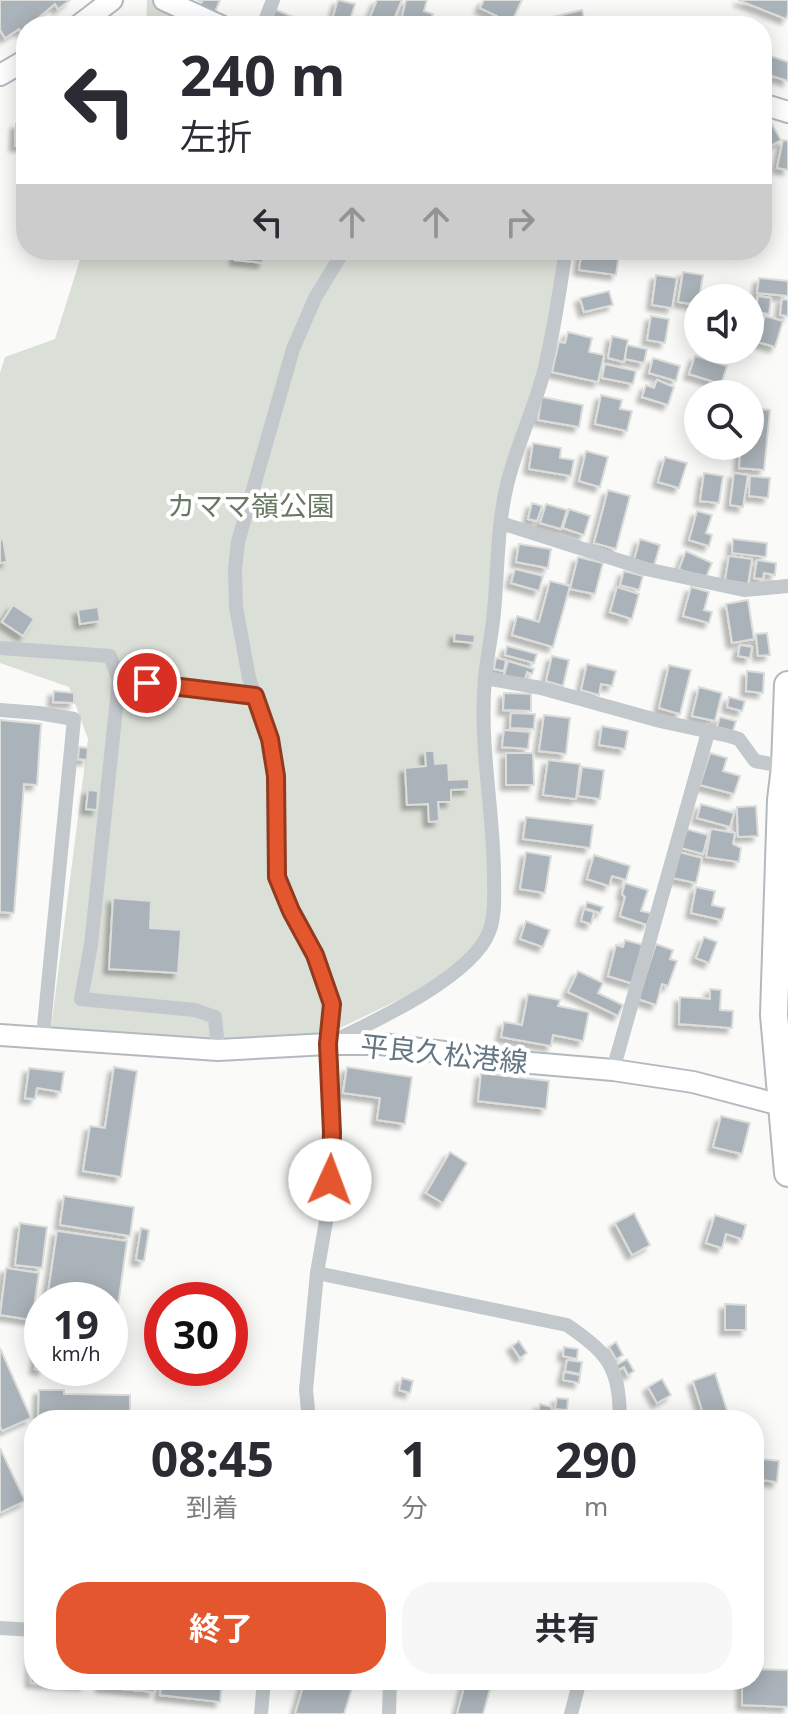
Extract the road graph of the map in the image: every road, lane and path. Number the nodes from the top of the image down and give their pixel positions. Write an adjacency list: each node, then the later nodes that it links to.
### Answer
1 (112, 0): 3 (main road)
2 (164, 0): 4 (main road)
3 (91, 16)
4 (199, 16)
5 (338, 260): 13 (street)
6 (565, 260): 7 (street)
7 (501, 523): 8 (street); 10 (street)
8 (788, 586)
9 (0, 648): 11 (street)
10 (485, 678): 15 (street); 19 (street)
11 (119, 680): 13 (street); 20 (street)
12 (788, 685): 16 (highway)
13 (255, 696): 19 (street)
14 (0, 710): 18 (street)
15 (709, 729): 16 (street); 21 (street)
16 (787, 767): 22 (highway)
17 (0, 1035): 18 (main road, 平良久松港線)
18 (43, 1036): 20 (main road, 平良久松港線)
19 (328, 1044): 20 (main road, 平良久松港線); 21 (main road, 平良久松港線); 24 (street)
20 (218, 1050)
21 (613, 1070): 22 (main road, 平良久松港線)
22 (784, 1106): 23 (highway)
23 (788, 1173)
24 (317, 1273): 25 (street); 26 (street)
25 (308, 1410)
26 (619, 1410)
27 (0, 1628): 28 (street)
28 (24, 1629)
29 (263, 1690): 32 (street)
30 (390, 1690): 33 (street)
31 (577, 1690): 34 (street)
32 (261, 1714)
33 (389, 1714)
34 (571, 1714)

